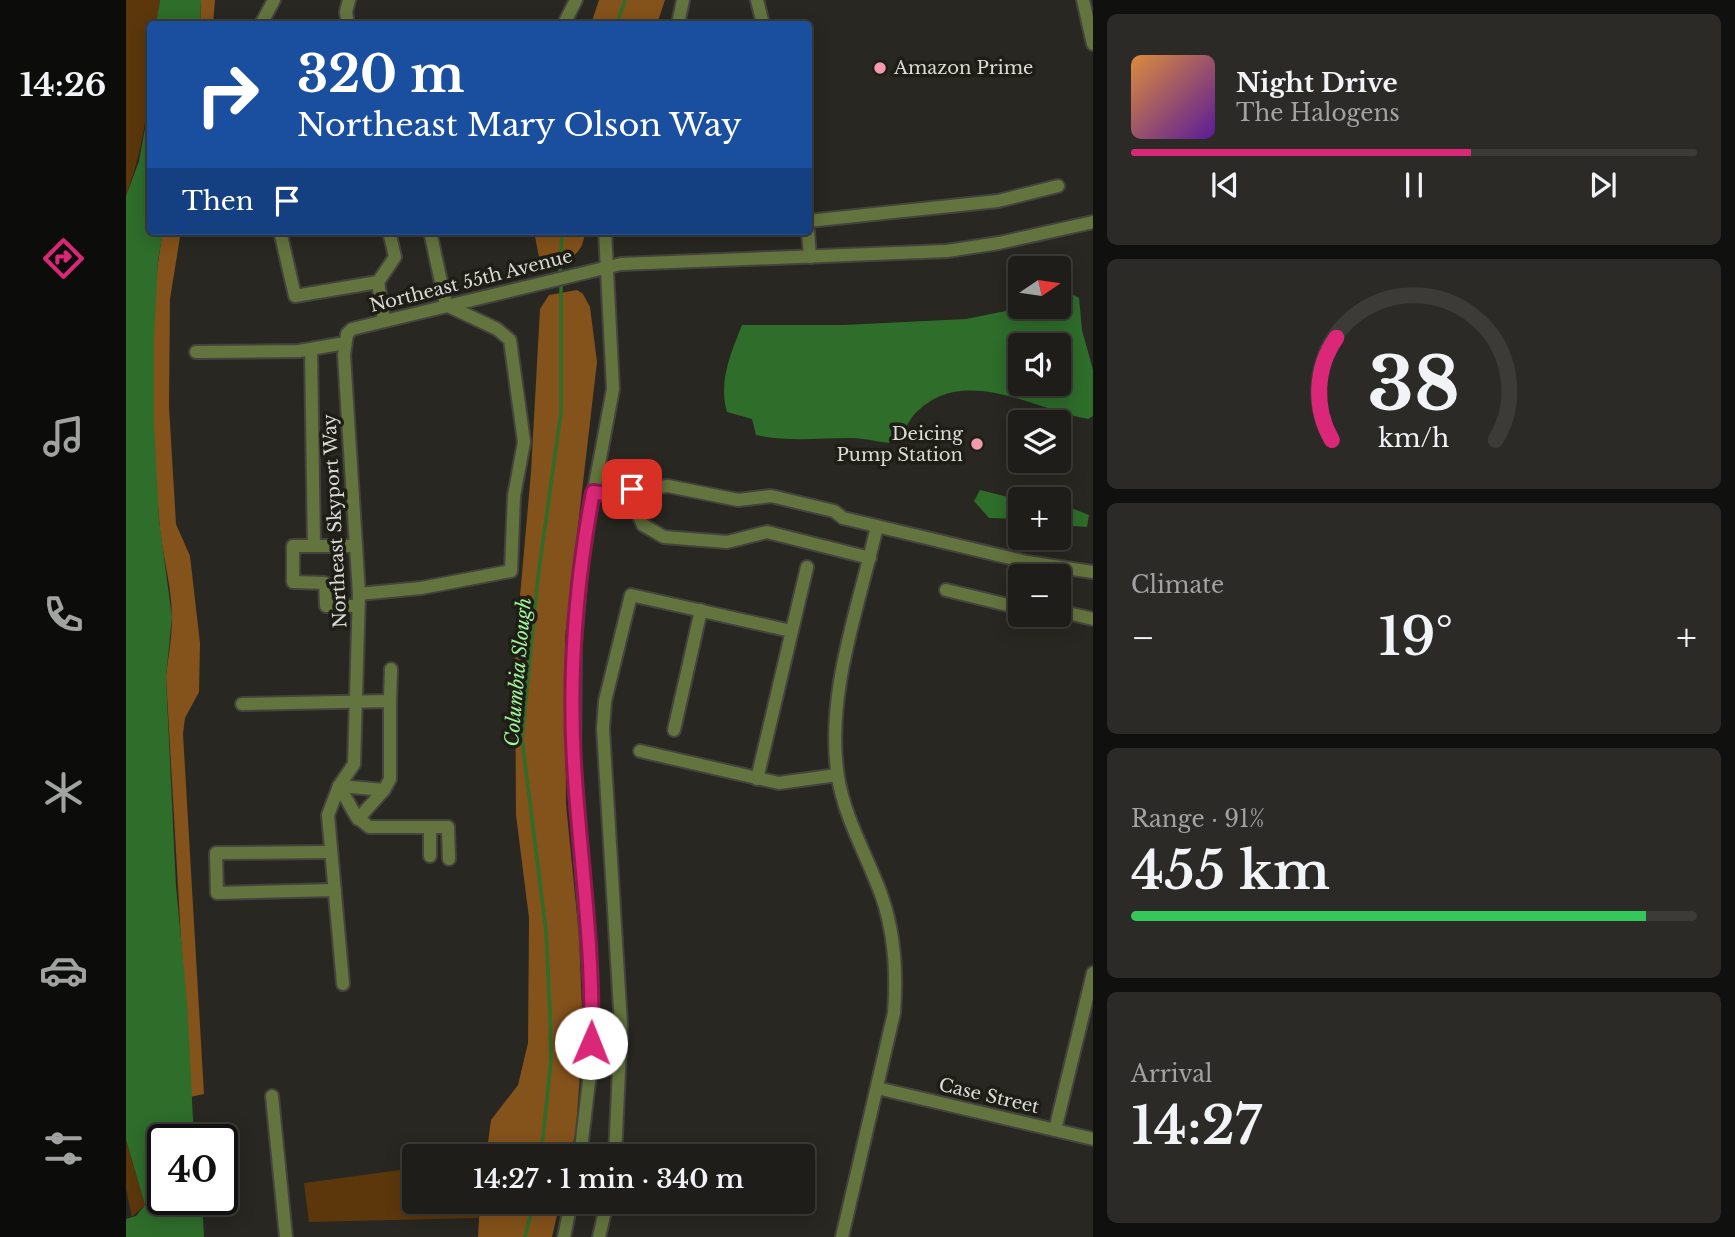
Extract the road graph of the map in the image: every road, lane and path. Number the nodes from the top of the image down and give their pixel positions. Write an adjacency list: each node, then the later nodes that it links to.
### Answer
1 (274, 0): 7 (street)
2 (349, 0): 8 (street)
3 (576, 0): 9 (street)
4 (683, 0): 10 (street)
5 (757, 0): 11 (street)
6 (1083, 0): 12 (street)
7 (263, 21)
8 (348, 21)
9 (566, 21)
10 (679, 21)
11 (762, 21)
12 (1093, 44)
13 (1058, 186): 14 (street)
14 (812, 221)
15 (1093, 222): 21 (street, Northeast 55th Avenue)
16 (281, 235): 23 (street)
17 (389, 235): 23 (street)
18 (431, 235): 24 (street)
19 (605, 235): 22 (street)
20 (808, 235): 21 (street)
21 (810, 257): 22 (street, Northeast 55th Avenue)
22 (605, 267): 24 (street, Northeast 55th Avenue); 30 (street)
23 (378, 282): 25 (street)
24 (446, 305): 25 (street, Northeast 55th Avenue); 38 (street)
25 (384, 320): 26 (street, Northeast 55th Avenue)
26 (346, 339): 27 (street, Northeast 55th Avenue); 33 (street, Northeast Skyport Way)
27 (311, 349): 28 (street, Northeast 55th Avenue); 32 (street)
28 (197, 352)
29 (628, 491): 30 (street); 31 (street); 34 (street)
30 (593, 492): 66 (street)
31 (877, 526): 34 (street); 36 (street)
32 (314, 546): 33 (street); 38 (street)
33 (356, 546): 38 (street, Northeast Skyport Way)
34 (870, 558): 50 (street)
35 (807, 567): 43 (street)
36 (1093, 572)
37 (946, 590): 39 (street)
38 (359, 600): 45 (street, Northeast Skyport Way)
39 (1008, 605)
40 (701, 610): 43 (street); 48 (street); 67 (street)
41 (1071, 614): 42 (street)
42 (1093, 619)
43 (791, 631): 51 (street)
44 (391, 669): 46 (street)
45 (356, 701): 46 (street); 47 (street); 52 (street, Northeast Skyport Way)
46 (390, 701): 53 (street)
47 (242, 704)
48 (674, 730)
49 (640, 751): 51 (street)
50 (837, 775): 51 (street); 62 (street)
51 (757, 779)
52 (339, 786): 53 (street); 54 (street); 56 (street, Northeast Skyport Way)
53 (384, 790): 54 (street)
54 (358, 819): 55 (street)
55 (430, 827): 57 (street); 58 (street)
56 (331, 852): 59 (street, Northeast Skyport Way); 59 (street)
57 (430, 856)
58 (449, 859)
59 (335, 890): 61 (street, Northeast Skyport Way)
60 (1093, 973): 64 (street)
61 (343, 984)
62 (877, 1088): 64 (street, Case Street); 73 (street)
63 (272, 1096): 70 (street)
64 (1055, 1130): 65 (street, Case Street)
65 (1093, 1139)
66 (582, 1144)
67 (616, 1144)
68 (569, 1214): 71 (street)
69 (604, 1214): 72 (street)
70 (286, 1237)
71 (564, 1237)
72 (599, 1237)
73 (842, 1237)

